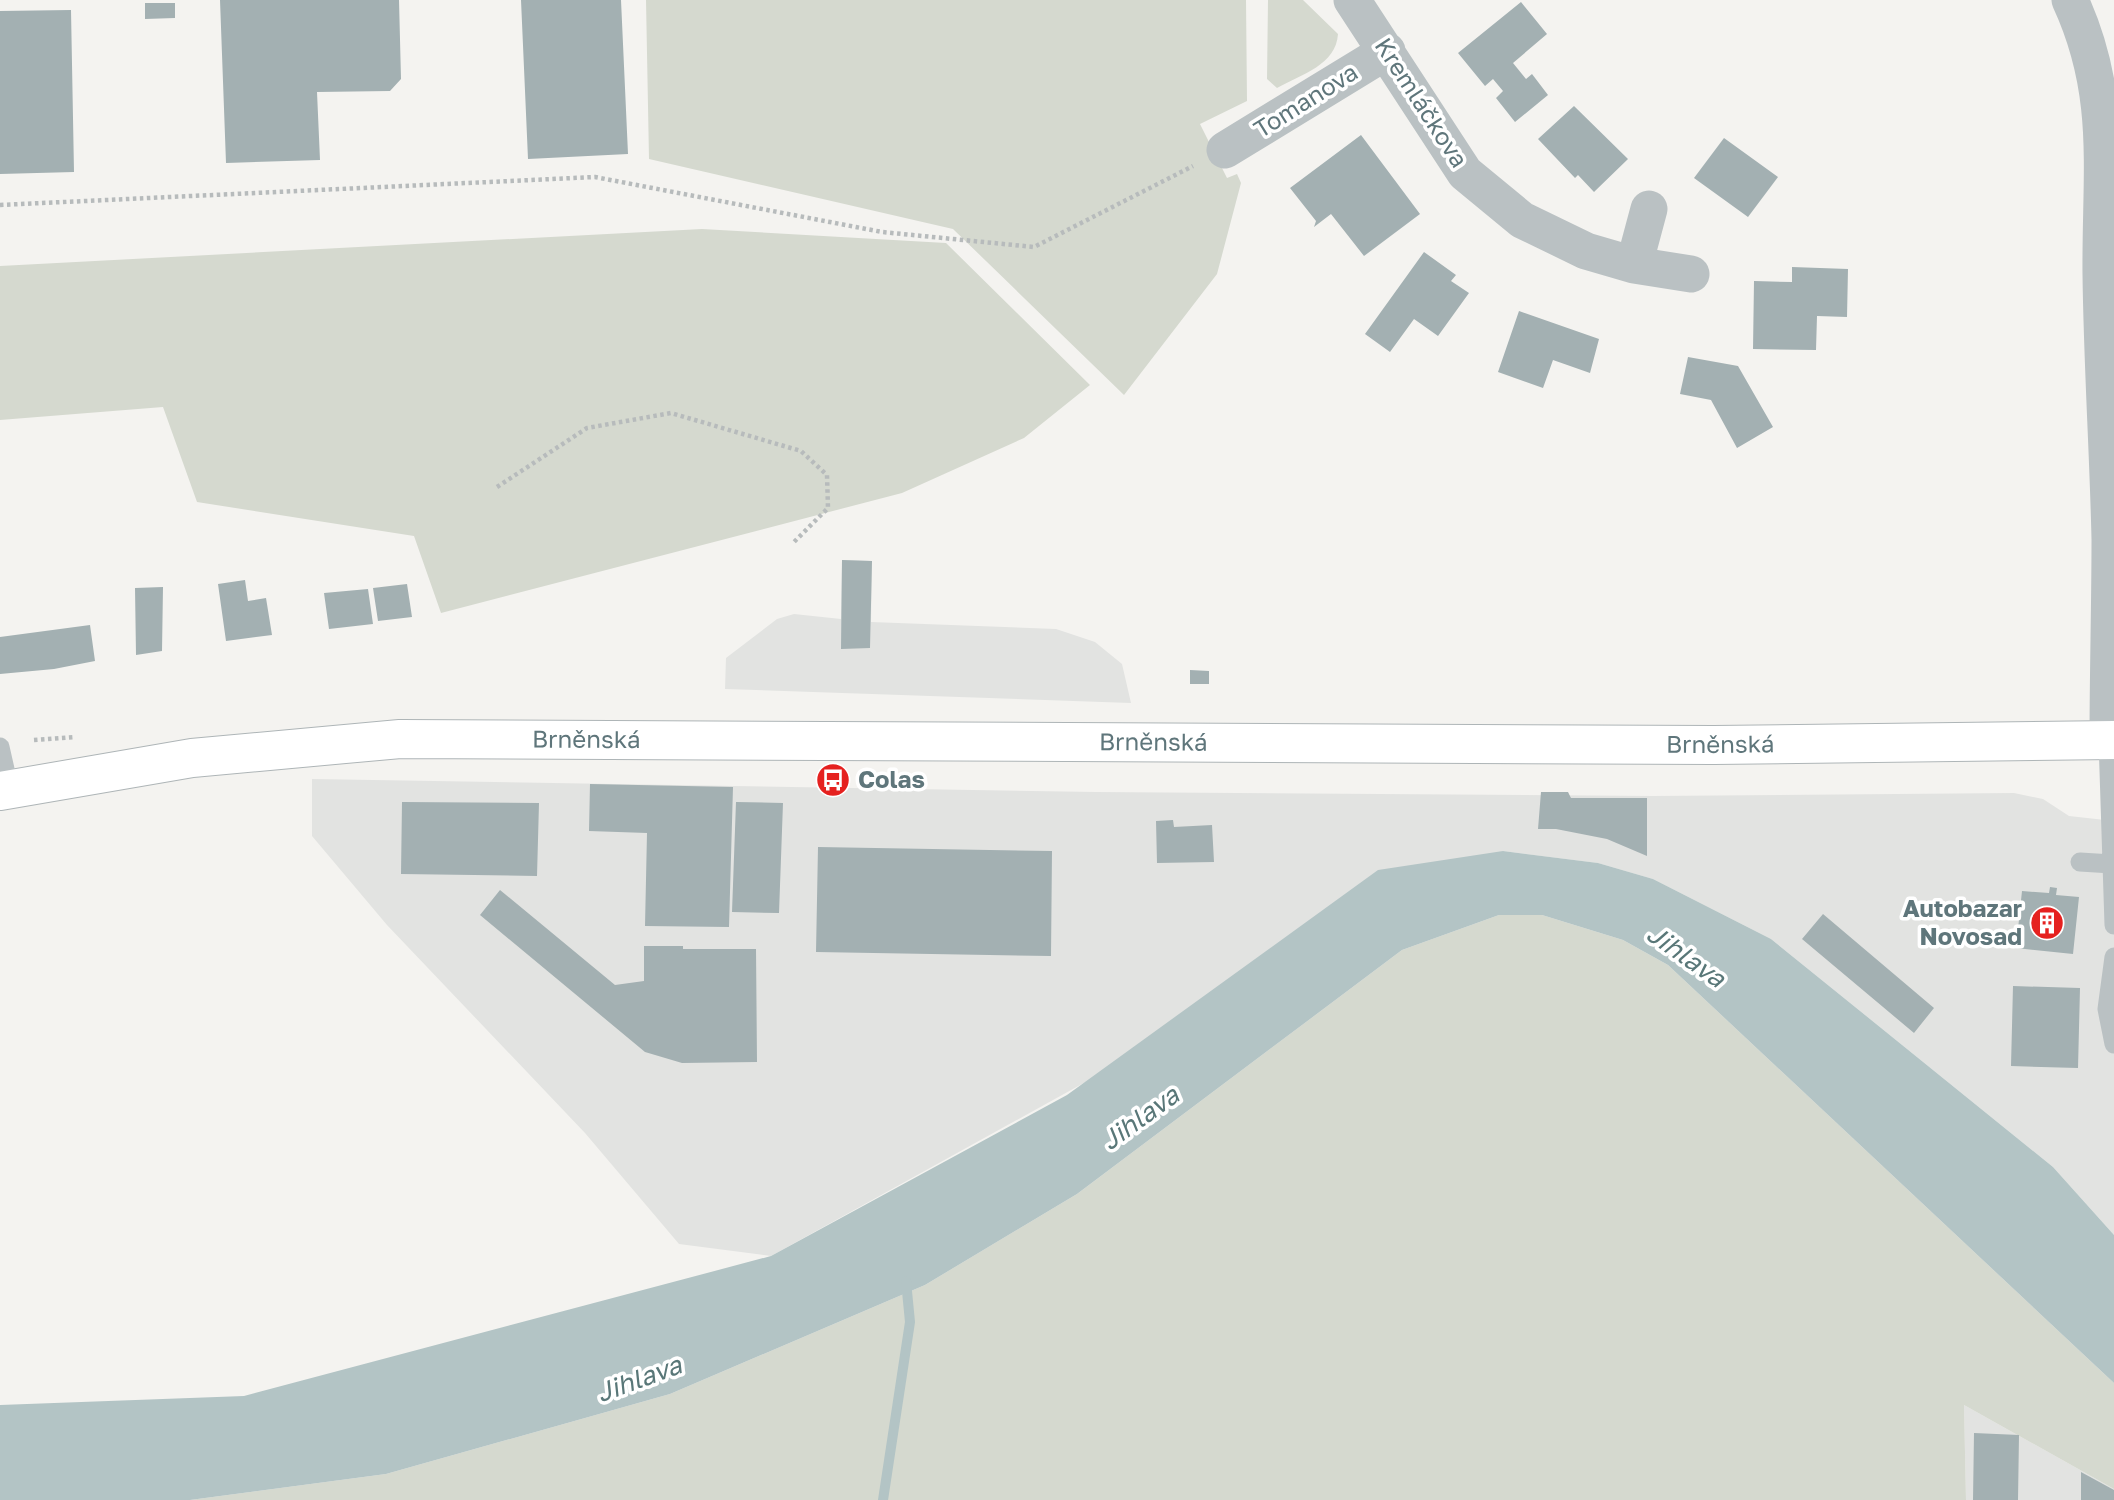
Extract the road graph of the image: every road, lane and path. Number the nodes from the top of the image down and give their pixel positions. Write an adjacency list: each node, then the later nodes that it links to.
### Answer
1 (1352, 0): 3 (street, Kremláčkova)
2 (2070, 0): 11 (street)
3 (1387, 51): 4 (street, Tomanova); 7 (street, Kremláčkova)
4 (1225, 150): 5 (path)
5 (0, 205)
6 (1649, 209): 7 (street)
7 (1634, 265): 8 (street, Kremláčkova)
8 (1691, 274)
9 (497, 487): 10 (path)
10 (794, 542)
11 (2111, 740): 13 (main road, Brněnská); 14 (lane)
12 (0, 747): 13 (lane)
13 (5, 789)
14 (2112, 830): 16 (lane)
15 (2080, 862): 16 (lane)
16 (2112, 864): 17 (lane)
17 (2114, 914): 18 (lane)
18 (2114, 925)
19 (2114, 957): 20 (lane)
20 (2114, 1044)

